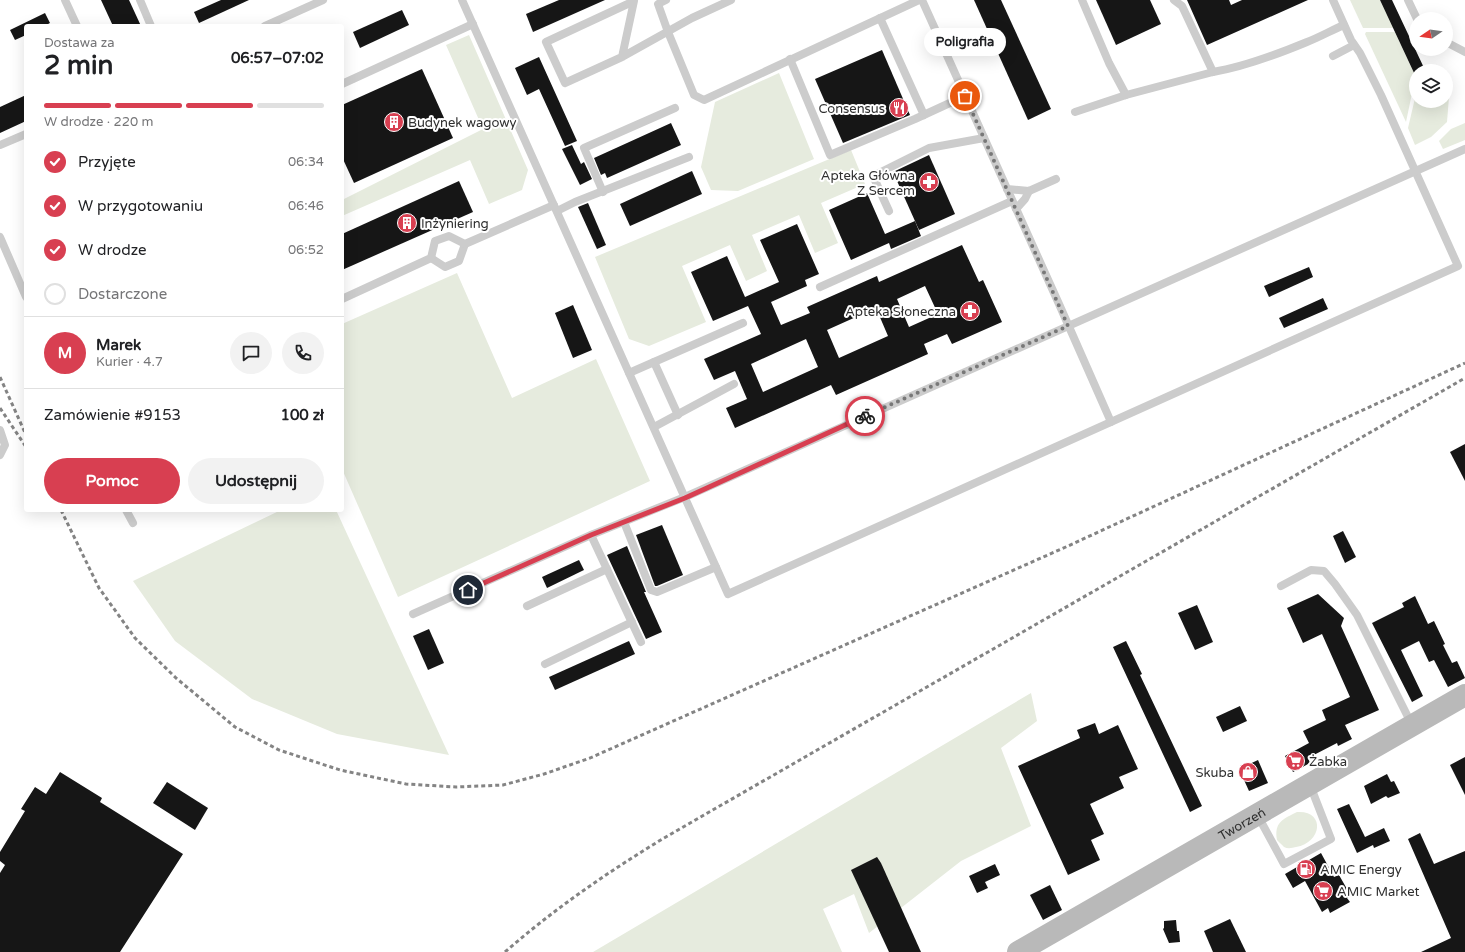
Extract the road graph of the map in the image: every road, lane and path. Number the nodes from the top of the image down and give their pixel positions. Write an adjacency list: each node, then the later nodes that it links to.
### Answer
1 (65, 0): 14 (lane)
2 (140, 0): 15 (lane)
3 (323, 0): 16 (lane)
4 (462, 0): 17 (lane)
5 (666, 0): 19 (lane)
6 (731, 0): 19 (lane)
7 (920, 0): 13 (lane); 29 (lane)
8 (1082, 0): 28 (lane)
9 (1174, 0): 26 (lane)
10 (1333, 0): 18 (lane)
11 (1408, 0): 12 (lane)
12 (1414, 12)
13 (880, 18): 25 (lane); 32 (lane)
14 (76, 24)
15 (151, 24)
16 (269, 24)
17 (473, 24): 27 (lane); 44 (lane)
18 (1344, 25): 20 (lane); 26 (lane)
19 (668, 32): 24 (lane); 25 (lane)
20 (1354, 45): 23 (lane); 38 (lane)
21 (1453, 46): 22 (lane)
22 (1465, 52)
23 (1333, 56)
24 (622, 57): 24 (lane)
25 (790, 59): 32 (lane)
26 (1212, 72): 28 (lane)
27 (344, 83)
28 (1126, 95): 31 (lane)
29 (965, 96): 32 (lane); 34 (lane)
30 (675, 108): 42 (lane)
31 (1075, 112)
32 (924, 115)
33 (24, 135): 35 (lane)
34 (984, 138): 40 (lane); 46 (lane)
35 (0, 145)
36 (1465, 149): 38 (lane)
37 (689, 157): 42 (lane)
38 (1416, 171): 54 (lane); 59 (lane)
39 (1056, 178): 41 (lane)
40 (1007, 189): 41 (lane); 43 (lane)
41 (1029, 191): 45 (lane)
42 (603, 192): 44 (lane)
43 (1012, 201): 45 (lane); 50 (lane)
44 (556, 208): 48 (lane); 56 (lane)
45 (1016, 209): 54 (lane)
46 (889, 212)
47 (0, 237): 51 (lane)
48 (464, 244): 49 (lane); 49 (lane)
49 (431, 258): 52 (lane)
50 (820, 287)
51 (24, 292)
52 (344, 298)
53 (743, 323): 55 (lane)
54 (1068, 326): 59 (lane); 63 (lane)
55 (654, 362): 56 (lane); 58 (lane)
56 (629, 373): 60 (lane)
57 (734, 384): 58 (lane)
58 (678, 415): 60 (lane)
59 (1111, 422): 68 (lane)
60 (654, 428): 63 (lane)
61 (0, 430): 62 (lane)
62 (0, 455)
63 (685, 498): 65 (lane); 68 (lane)
64 (127, 512): 66 (lane)
65 (624, 522): 67 (lane); 68 (lane)
66 (133, 523)
67 (591, 535): 69 (lane); 72 (lane)
68 (716, 567)
69 (607, 569): 71 (lane); 73 (lane)
70 (1281, 586): 77 (lane)
71 (528, 606)
72 (413, 614)
73 (632, 622): 74 (lane); 75 (lane)
74 (641, 642)
75 (545, 664)
76 (1465, 695): 77 (street, Tworzeń)
77 (1412, 726): 78 (street, Tworzeń)
78 (1310, 785): 79 (street, Tworzeń); 79 (lane)
79 (1257, 815): 80 (street, Tworzeń)
80 (1018, 952)

